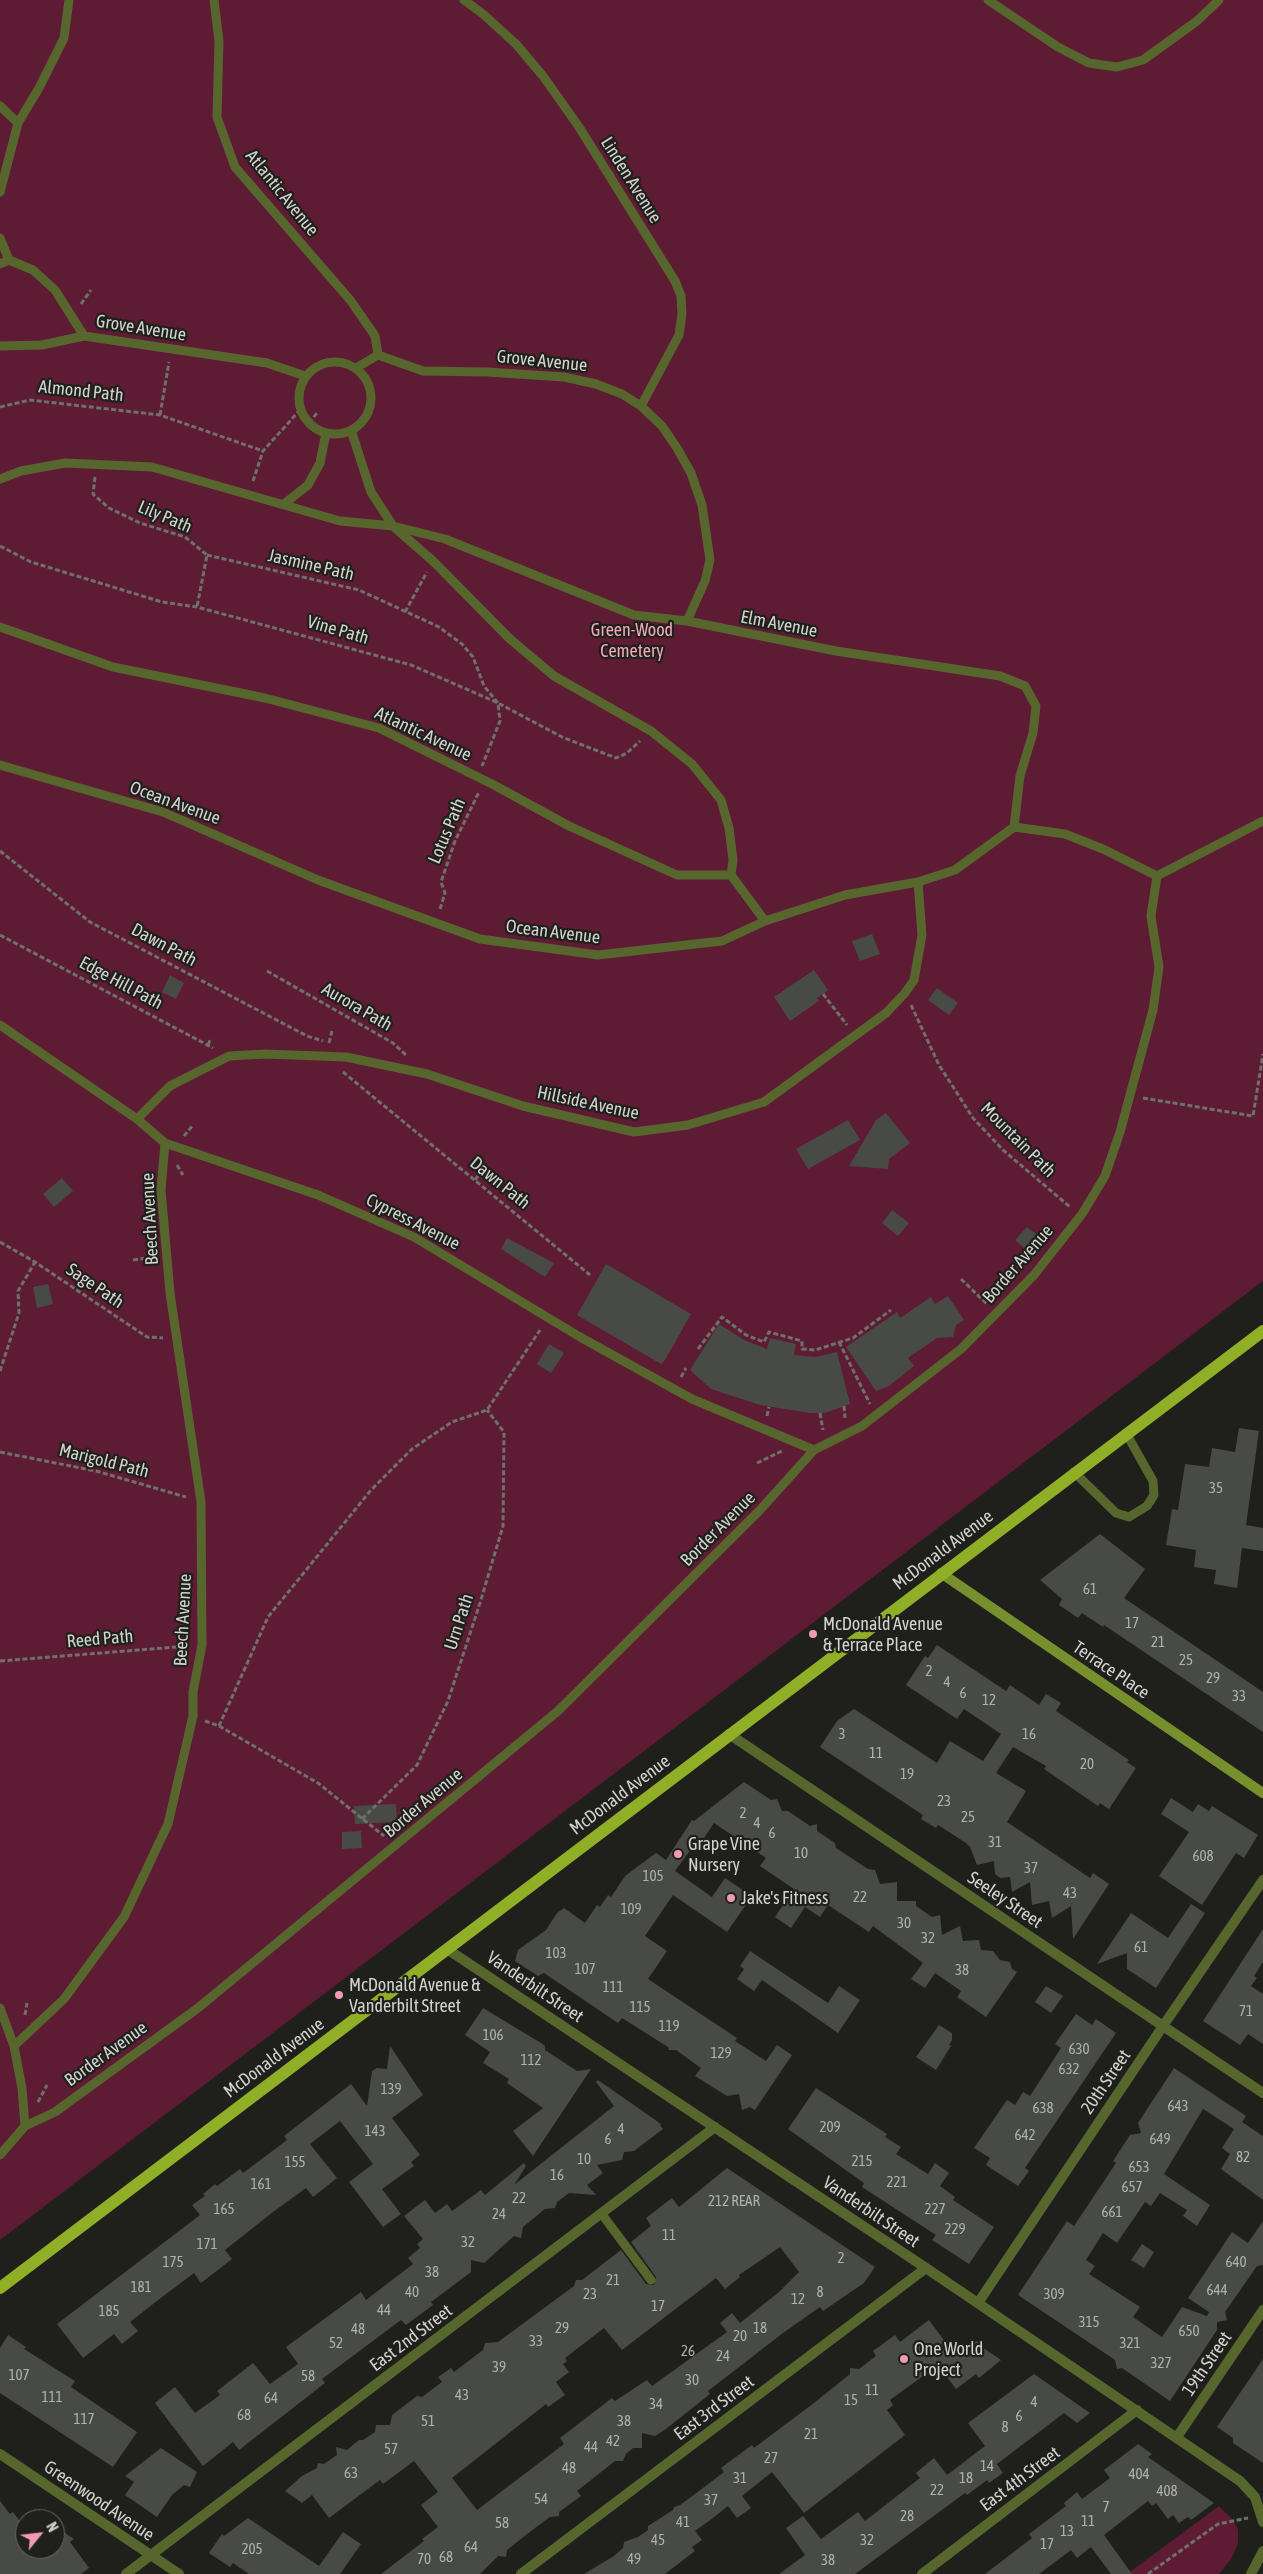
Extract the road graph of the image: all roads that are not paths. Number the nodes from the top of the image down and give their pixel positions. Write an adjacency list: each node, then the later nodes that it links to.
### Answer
1 (69, 0): 7 (lane)
2 (214, 0): 14 (lane, Atlantic Avenue)
3 (464, 0): 17 (lane, Linden Avenue)
4 (988, 0): 5 (lane)
5 (1218, 0)
6 (0, 106): 7 (lane)
7 (18, 124): 8 (lane)
8 (0, 192)
9 (0, 238): 10 (lane)
10 (9, 260): 11 (lane); 12 (lane)
11 (0, 264)
12 (84, 336): 13 (lane, Grove Avenue); 16 (lane, Grove Avenue)
13 (0, 346)
14 (378, 355): 15 (lane); 17 (lane, Grove Avenue)
15 (356, 368): 16 (lane); 18 (lane)
16 (305, 376): 19 (lane)
17 (641, 406): 23 (lane, Grove Avenue)
18 (351, 430): 19 (lane); 22 (lane)
19 (326, 433): 21 (lane)
20 (0, 479): 21 (lane)
21 (284, 504): 22 (lane)
22 (394, 526): 23 (lane, Elm Avenue); 28 (lane)
23 (687, 621): 27 (lane, Elm Avenue)
24 (0, 627): 28 (lane, Atlantic Avenue)
25 (0, 765): 31 (lane, Ocean Avenue)
26 (1263, 822): 29 (lane)
27 (1014, 827): 29 (lane); 30 (lane, Ocean Avenue)
28 (731, 875): 31 (lane)
29 (1157, 876): 37 (lane, Border Avenue)
30 (918, 882): 31 (lane, Ocean Avenue); 33 (lane, Hillside Avenue)
31 (765, 921)
32 (0, 1025): 33 (lane, Cypress Avenue)
33 (137, 1118): 34 (lane, Cypress Avenue)
34 (165, 1143): 37 (lane, Cypress Avenue); 46 (lane, Beech Avenue)
35 (1263, 1331): 36 (main road, McDonald Avenue)
36 (1126, 1433): 38 (main road, McDonald Avenue); 38 (lane)
37 (814, 1450): 48 (lane, Border Avenue)
38 (1074, 1472): 39 (main road, McDonald Avenue)
39 (941, 1573): 40 (main road, McDonald Avenue); 41 (main road, Terrace Place)
40 (729, 1734): 43 (main road, McDonald Avenue); 45 (street, Seeley Street)
41 (1263, 1793)
42 (1263, 1880): 45 (street, 20th Street)
43 (447, 1949): 49 (street, Vanderbilt Street); 54 (main road, McDonald Avenue)
44 (0, 2008): 46 (lane)
45 (1163, 2026): 47 (street, Seeley Street); 55 (street, 20th Street)
46 (14, 2046): 48 (lane)
47 (1263, 2094)
48 (25, 2126): 50 (lane, Border Avenue)
49 (715, 2127): 51 (street, East 2nd Street); 52 (street, Vanderbilt Street)
50 (0, 2155)
51 (601, 2213): 53 (lane); 62 (street, East 2nd Street)
52 (926, 2268): 55 (street, Vanderbilt Street); 65 (street, East 3rd Street)
53 (650, 2280)
54 (0, 2288)
55 (978, 2303): 57 (street, Vanderbilt Street)
56 (1263, 2310): 58 (street, 19th Street)
57 (1137, 2410): 58 (street, Vanderbilt Street); 66 (street, East 4th Street)
58 (1177, 2437): 60 (street, Vanderbilt Street)
59 (0, 2454): 62 (street, Greenwood Avenue)
60 (1263, 2519)
61 (1263, 2551): 67 (street)
62 (152, 2555): 63 (street, East 2nd Street); 64 (street, Greenwood Avenue)
63 (126, 2574)
64 (180, 2574)
65 (521, 2574)
66 (922, 2574)
67 (1251, 2574)

